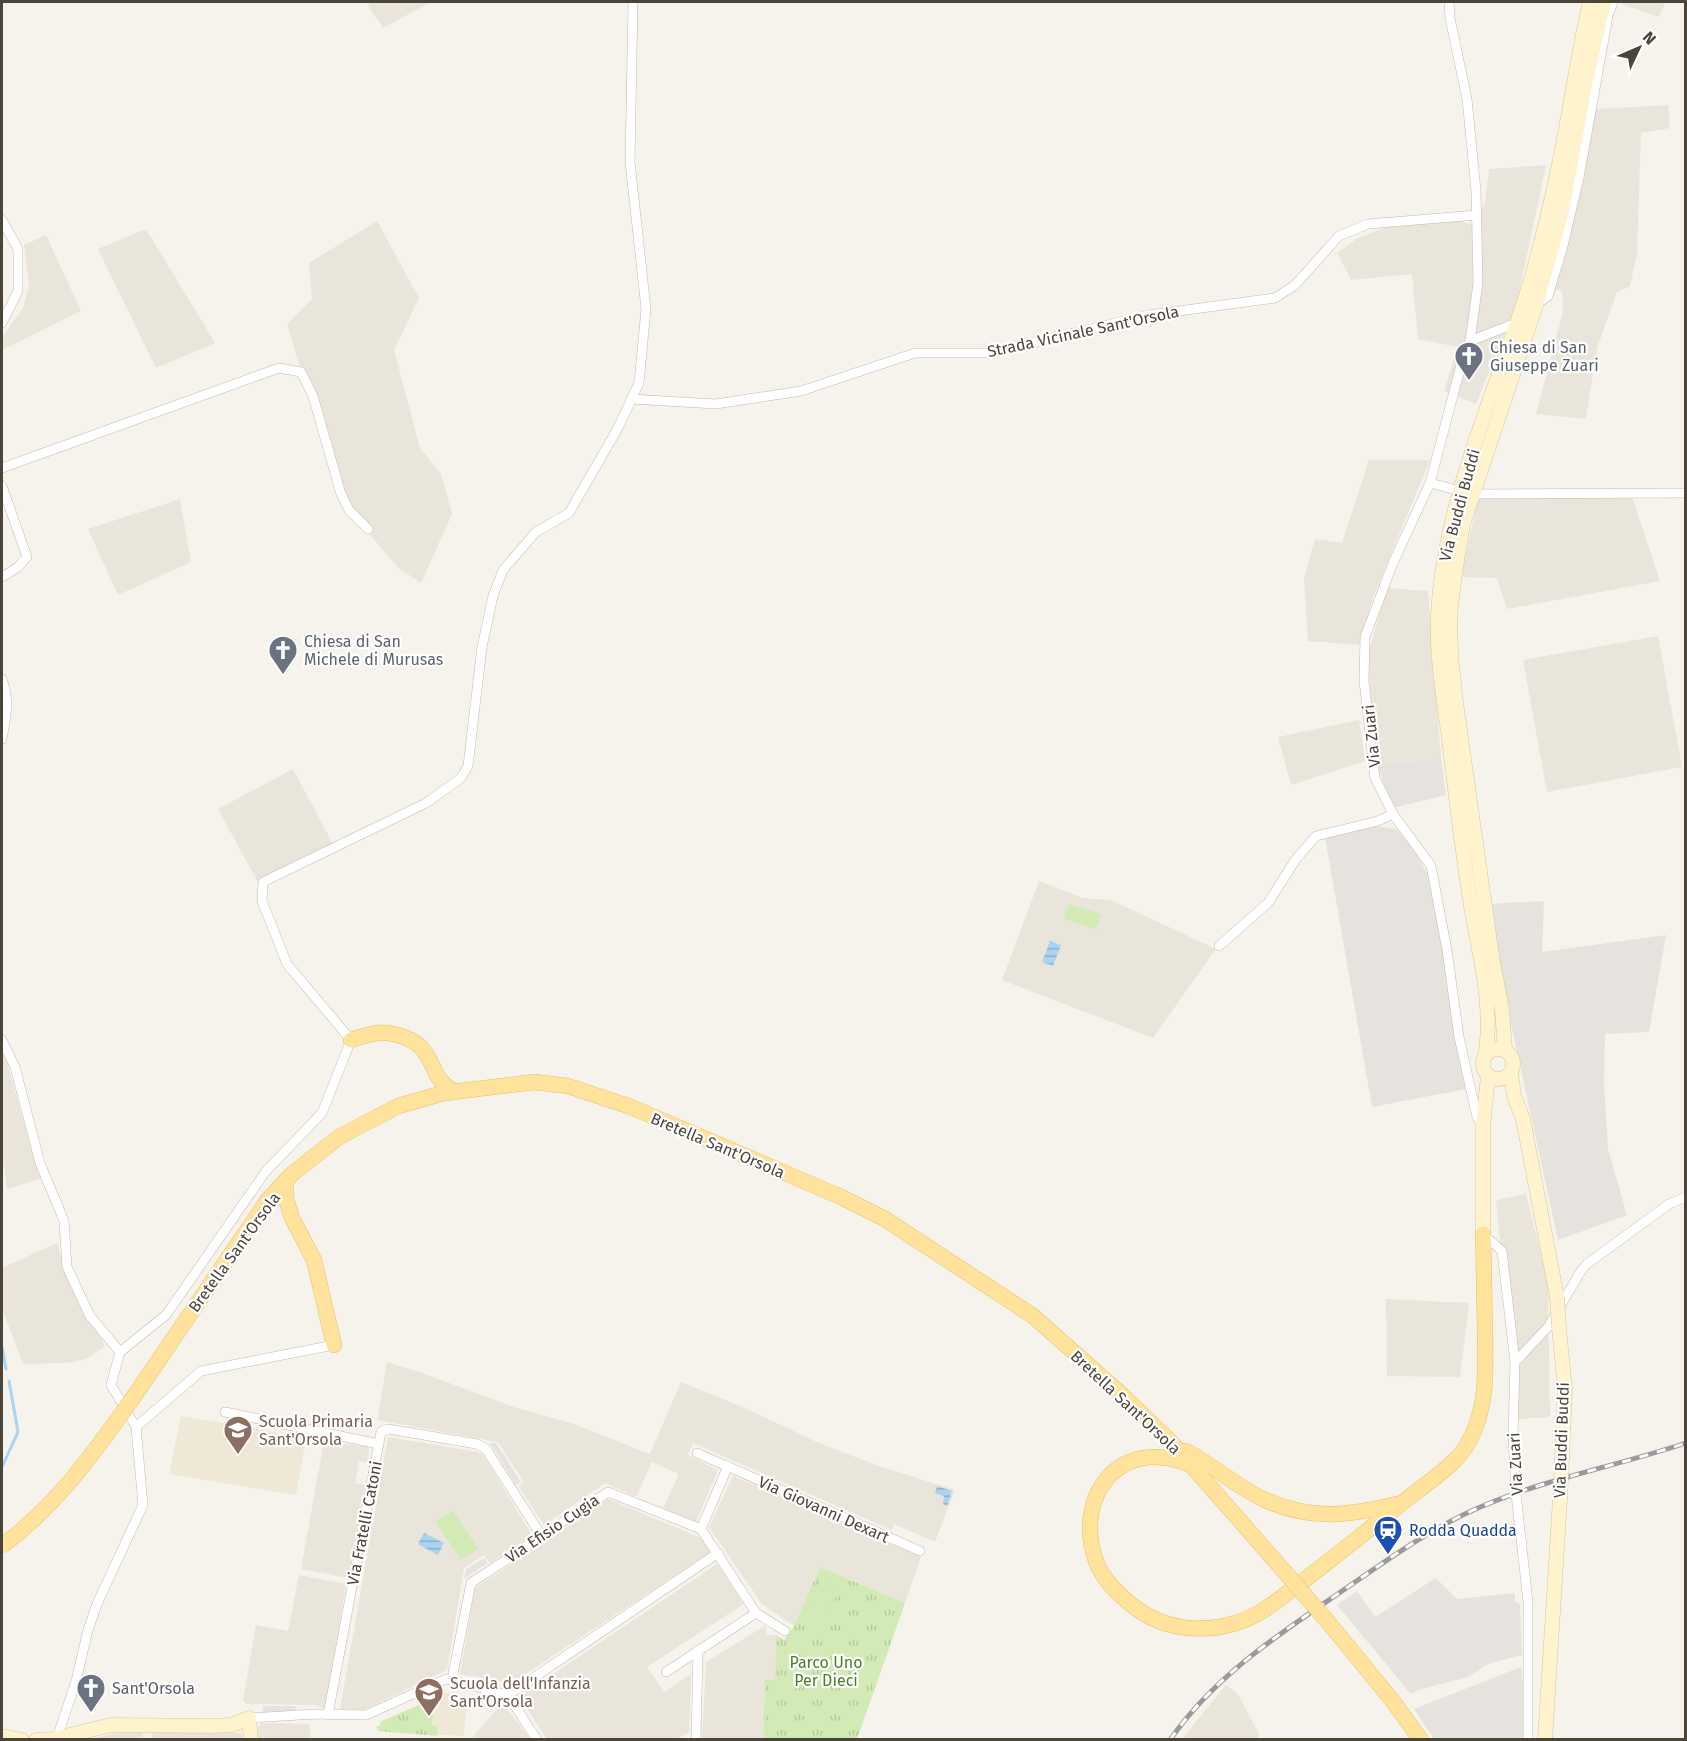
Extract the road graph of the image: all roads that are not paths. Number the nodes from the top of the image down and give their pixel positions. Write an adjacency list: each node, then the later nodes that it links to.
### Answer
1 (633, 2): 12 (street)
2 (1449, 2): 6 (street, Via Zuari)
3 (1590, 2): 10 (main road, Via Buddi Buddi)
4 (1604, 2): 8 (main road, Via Buddi Buddi)
5 (1613, 2): 8 (street)
6 (1477, 215): 11 (street, Via Zuari); 12 (street, Strada Vicinale Sant'Orsola)
7 (2, 220): 9 (street)
8 (1536, 306): 16 (main road, Via Buddi Buddi)
9 (2, 323)
10 (1516, 323): 11 (street); 16 (main road, Via Buddi Buddi)
11 (1470, 341): 14 (street, Via Zuari)
12 (631, 399): 25 (street)
13 (2, 468): 18 (street)
14 (1430, 483): 16 (street); 22 (street, Via Zuari)
15 (2, 486): 19 (street)
16 (1466, 492): 17 (street); 26 (main road, Via Buddi Buddi); 27 (main road, Via Buddi Buddi)
17 (1686, 493)
18 (368, 529)
19 (2, 577)
20 (2, 680): 21 (street)
21 (2, 739)
22 (1393, 814): 23 (street); 33 (street, Via Zuari)
23 (1219, 946)
24 (2, 1040): 40 (street)
25 (351, 1040): 28 (main road); 40 (street)
26 (1505, 1050): 27 (main road); 29 (main road)
27 (1485, 1056): 30 (main road)
28 (431, 1065): 31 (main road); 32 (main road)
29 (1511, 1073): 30 (main road); 72 (main road, Via Buddi Buddi, bridge)
30 (1488, 1076): 33 (main road)
31 (454, 1092): 32 (main road, Bretella Sant'Orsola); 44 (main road, Bretella Sant'Orsola)
32 (425, 1099): 34 (main road, Bretella Sant'Orsola)
33 (1483, 1126): 38 (main road)
34 (286, 1180): 36 (main road, Bretella Sant'Orsola); 37 (main road)
35 (1686, 1197): 41 (street)
36 (256, 1216): 37 (main road); 52 (main road, Bretella Sant'Orsola, bridge)
37 (292, 1218): 39 (main road)
38 (1483, 1234): 41 (street, Via Zuari); 49 (main road)
39 (334, 1345): 43 (street)
40 (120, 1352): 43 (street)
41 (1515, 1362): 71 (street, Via Zuari)
42 (225, 1412): 45 (street)
43 (136, 1427): 64 (street)
44 (1170, 1441): 48 (main road, Bretella Sant'Orsola); 49 (main road)
45 (379, 1444): 51 (street, Via Fratelli Catoni); 61 (street, Via Fratelli Catoni)
46 (697, 1453): 47 (street, Via Giovanni Dexart)
47 (728, 1466): 50 (street); 53 (street, Via Giovanni Dexart)
48 (1194, 1466): 49 (main road); 70 (main road, Bretella Sant'Orsola, bridge)
49 (1403, 1502)
50 (701, 1529): 51 (street, Via Efisio Cugia); 54 (street)
51 (541, 1535): 59 (street, Via Efisio Cugia)
52 (2, 1545)
53 (920, 1551)
54 (718, 1553): 55 (street); 60 (street)
55 (756, 1613): 56 (street); 57 (street)
56 (785, 1631)
57 (698, 1650): 58 (street); 65 (street)
58 (666, 1672)
59 (452, 1679): 60 (street); 61 (street)
60 (508, 1695): 69 (street)
61 (328, 1715): 62 (street)
62 (249, 1718): 64 (main road); 68 (main road)
63 (2, 1736): 66 (main road)
64 (57, 1738): 67 (main road)
65 (695, 1739)
66 (22, 1740)
67 (36, 1740)
68 (250, 1740)
69 (537, 1740)
70 (1420, 1740)
71 (1528, 1740)
72 (1545, 1740)

